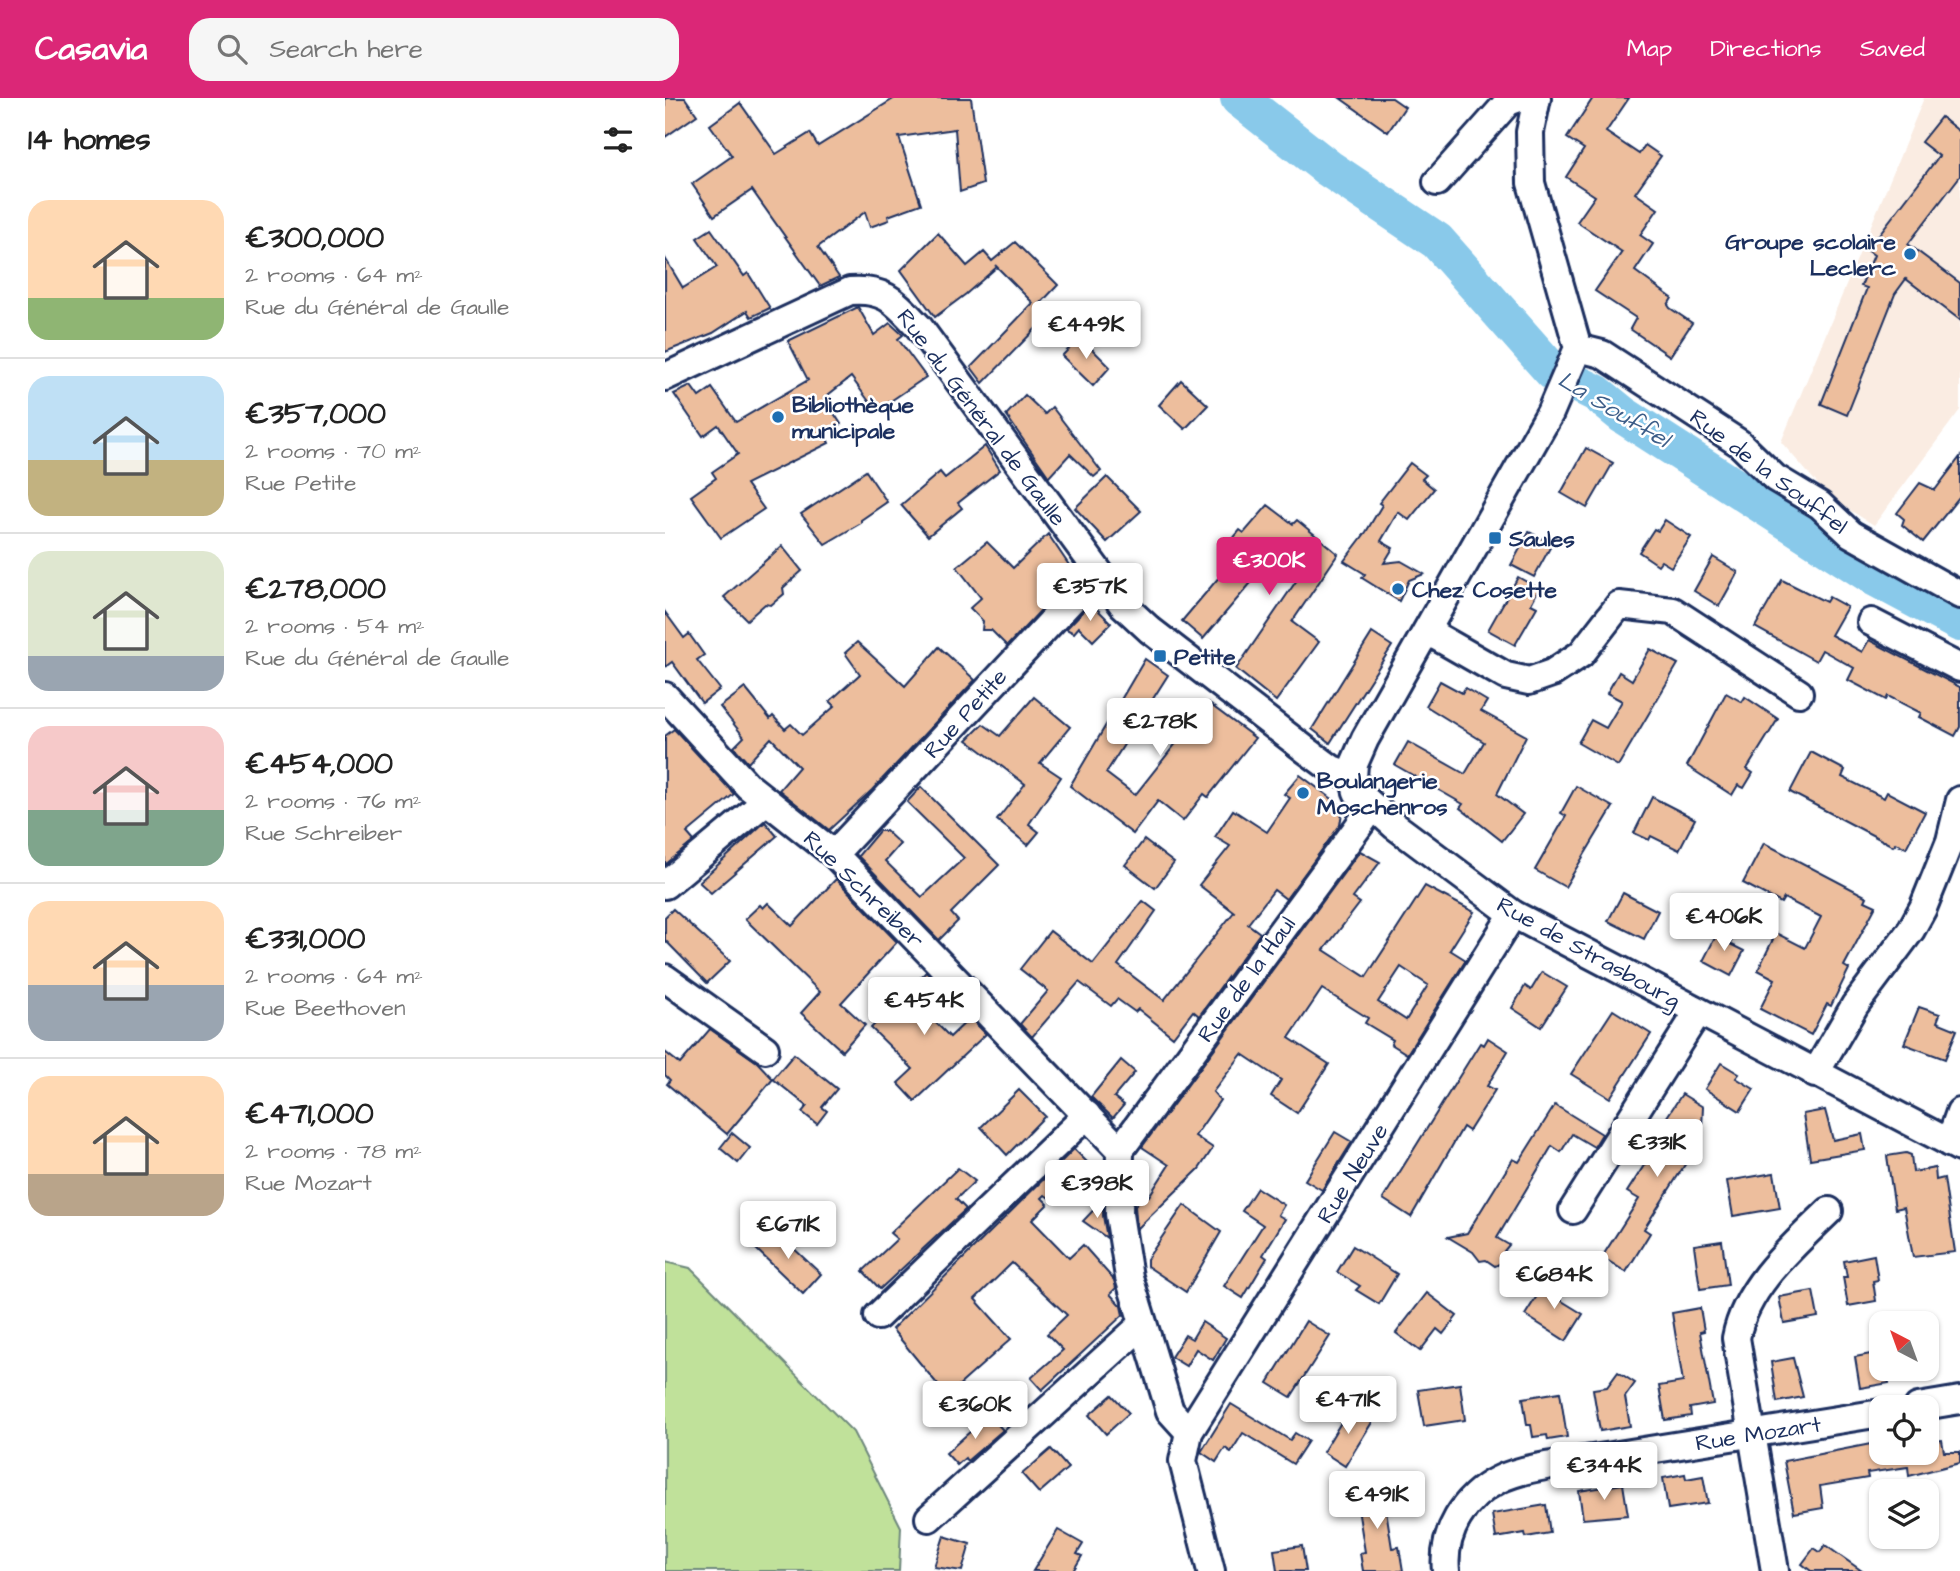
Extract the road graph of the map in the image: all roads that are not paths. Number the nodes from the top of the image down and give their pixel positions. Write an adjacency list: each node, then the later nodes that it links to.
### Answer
1 (1519, 98): 3 (street)
2 (1537, 98): 4 (street)
3 (1437, 182)
4 (1575, 357): 7 (street, Rue de la Souffel); 9 (street)
5 (665, 377): 6 (street, Rue du Général de Gaulle)
6 (1097, 573): 13 (street, Rue du Général de Gaulle); 17 (street, Rue Petite)
7 (1960, 595)
8 (1871, 622): 10 (street)
9 (1427, 631): 11 (street); 13 (street)
10 (1960, 668)
11 (1800, 693)
12 (665, 696): 15 (street, Rue Schreiber)
13 (1353, 777): 16 (street, Rue de Strasbourg)
14 (1960, 800): 23 (street)
15 (766, 801): 17 (street, Rue Schreiber); 18 (street)
16 (1372, 808): 19 (street, Rue de Strasbourg); 27 (street, Rue de la Haul)
17 (834, 854): 25 (street, Rue Schreiber)
18 (665, 885)
19 (1513, 914): 21 (street, Rue de Strasbourg); 33 (street, Rue Neuve)
20 (665, 978): 22 (street)
21 (1698, 1012): 23 (street, Rue de Strasbourg); 28 (street)
22 (765, 1049)
23 (1815, 1074): 26 (street, Rue de Strasbourg)
24 (1960, 1112): 26 (street)
25 (1087, 1115): 27 (street, Rue Schreiber); 30 (street)
26 (1954, 1145)
27 (1120, 1150): 31 (street)
28 (1573, 1210)
29 (1829, 1211): 38 (street)
30 (878, 1316)
31 (1143, 1324): 32 (street); 39 (street)
32 (1164, 1393): 33 (street); 37 (street)
33 (1209, 1400): 37 (street, Rue Neuve)
34 (1960, 1400): 35 (street)
35 (1939, 1404)
36 (1869, 1415): 38 (street, Rue Mozart)
37 (1189, 1432): 40 (street)
38 (1752, 1434): 41 (street, Rue Mozart); 42 (street)
39 (929, 1518)
40 (1210, 1570)
41 (1446, 1571)
42 (1775, 1571)

